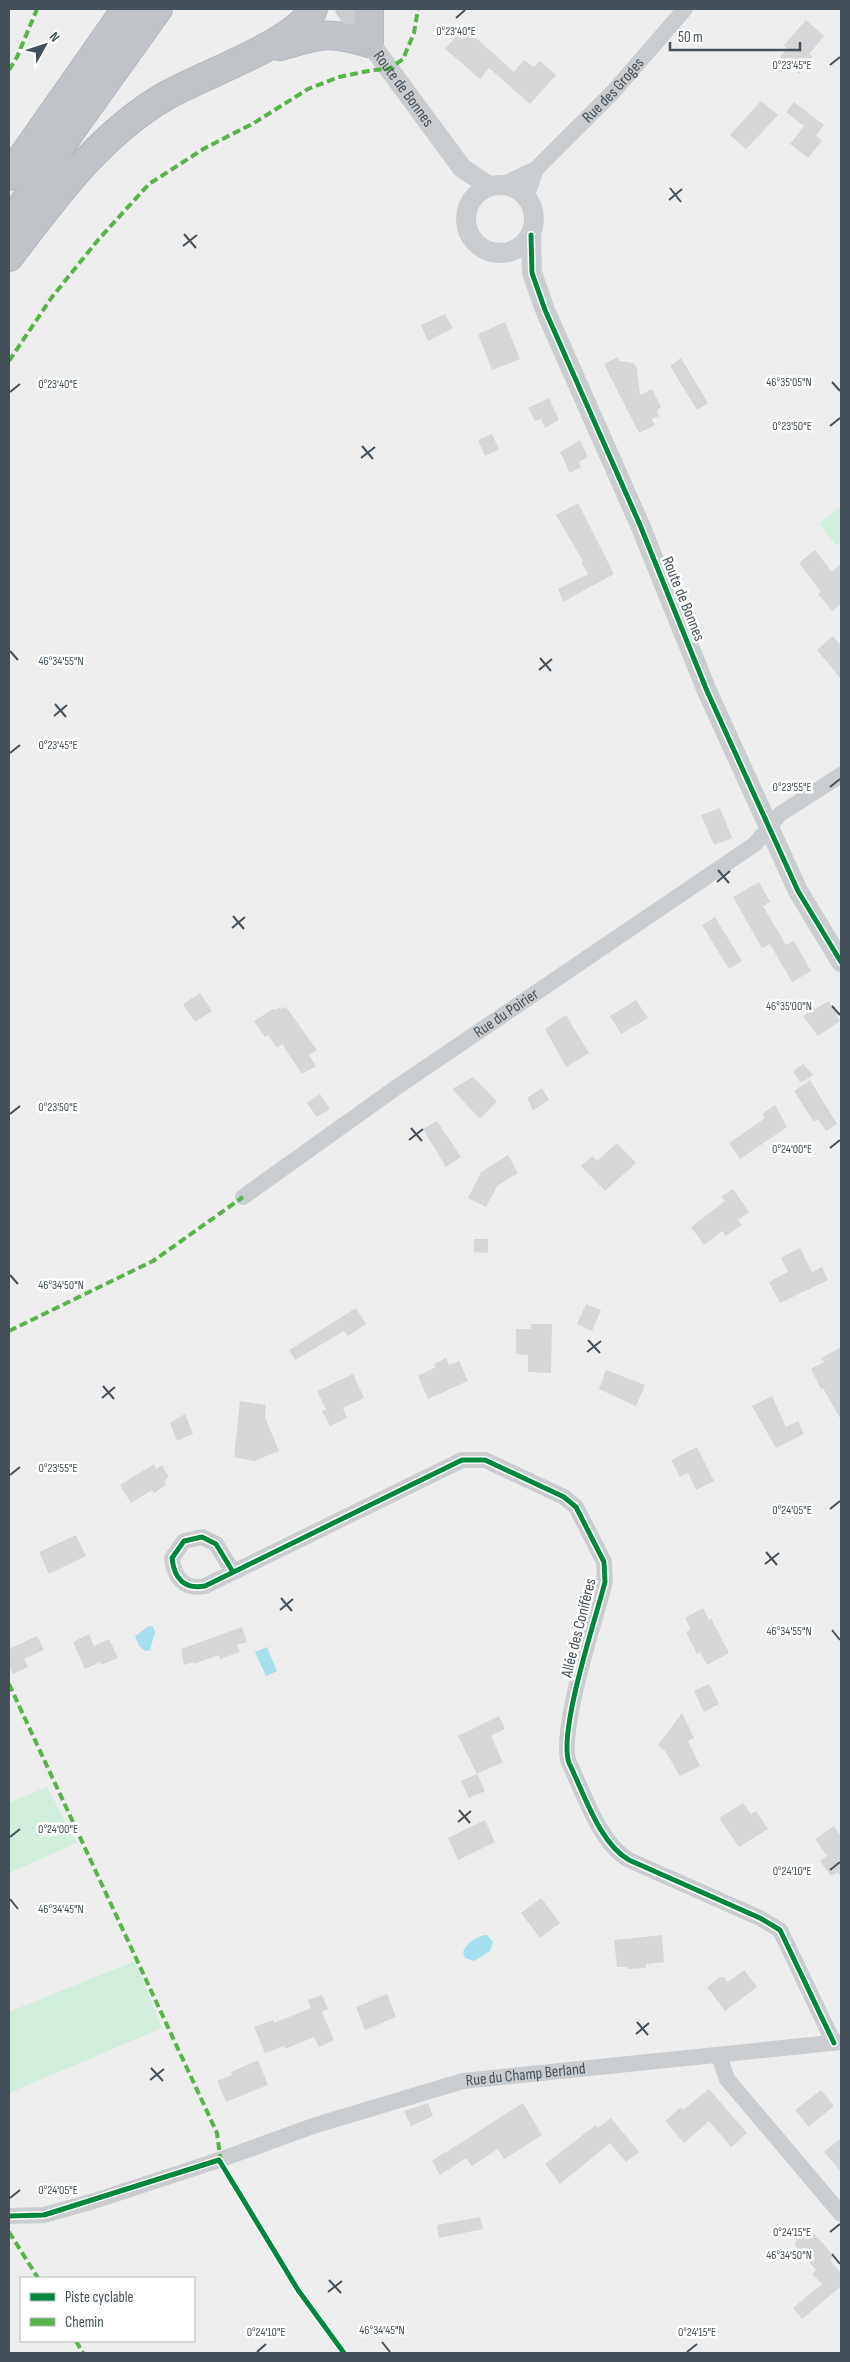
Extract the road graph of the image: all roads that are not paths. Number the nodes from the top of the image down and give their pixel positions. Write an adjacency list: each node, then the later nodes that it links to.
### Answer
1 (103, 9): 12 (highway)
2 (126, 9): 12 (highway)
3 (158, 9): 16 (highway)
4 (313, 9): 9 (highway)
5 (345, 9): 8 (street, Route de Bonnes)
6 (369, 9): 8 (highway)
7 (685, 9): 11 (street, Rue des Groges)
8 (369, 43): 9 (highway); 10 (street, Route de Bonnes)
9 (250, 55): 19 (highway)
10 (462, 168): 13 (street, Route de Bonnes); 15 (street, Route de Bonnes)
11 (536, 169): 13 (street, Rue des Groges); 14 (street, Rue des Groges)
12 (12, 171)
13 (496, 185): 14 (street); 15 (street)
14 (526, 197): 17 (street)
15 (468, 204): 18 (street)
16 (9, 226)
17 (531, 235): 18 (street); 20 (street, Route de Bonnes)
18 (498, 254): 20 (street)
19 (9, 257)
20 (532, 273): 22 (street, Route de Bonnes)
21 (841, 775): 22 (street, Rue du Poirier)
22 (768, 829): 23 (street, Route de Bonnes); 24 (street, Rue du Poirier)
23 (841, 962)
24 (243, 1197)
25 (233, 1572): 26 (street, Allée des Conifères)
26 (838, 2043): 27 (street, Rue du Champ Berland)
27 (719, 2056): 28 (street); 29 (street, Rue du Champ Berland)
28 (841, 2214)
29 (9, 2216)

